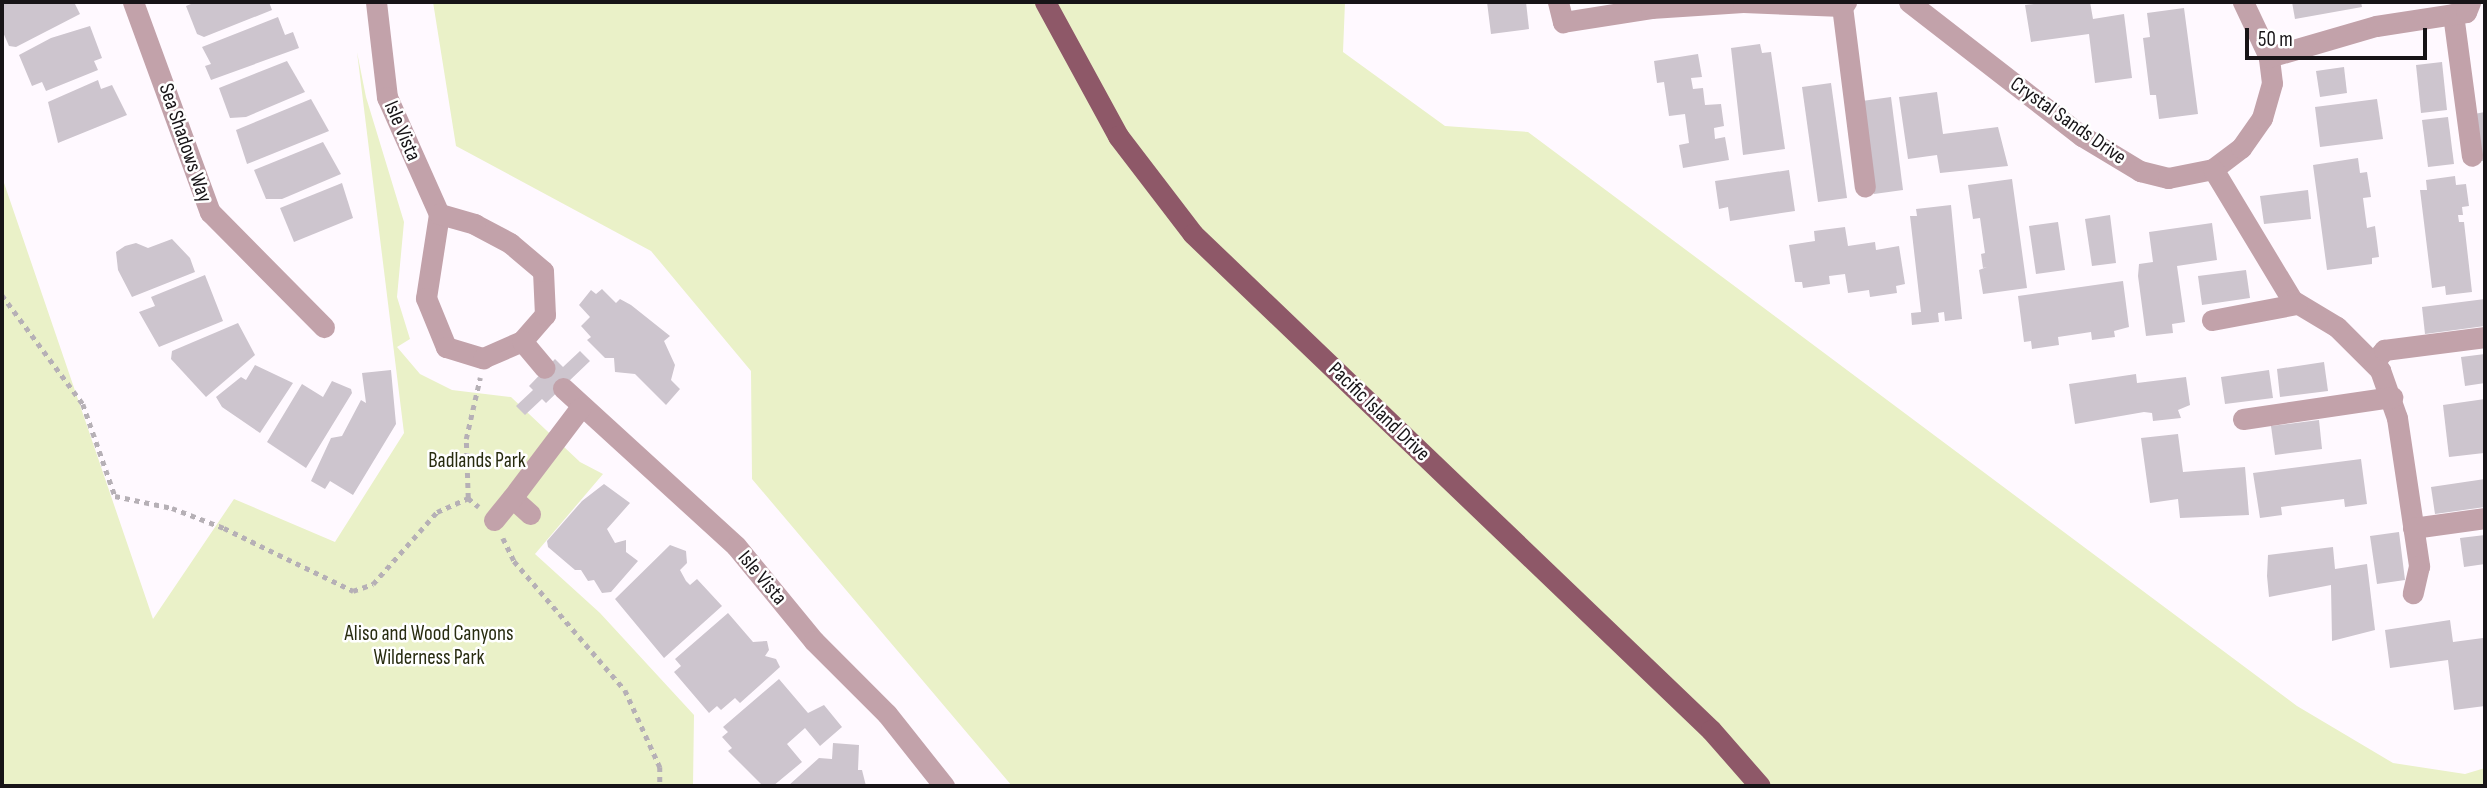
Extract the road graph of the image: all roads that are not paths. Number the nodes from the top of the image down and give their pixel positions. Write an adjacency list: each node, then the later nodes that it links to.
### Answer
1 (134, 2): 16 (street, Sea Shadows Way)
2 (376, 2): 13 (street, Isle Vista)
3 (1045, 2): 32 (main road, Pacific Island Drive)
4 (1558, 2): 7 (street)
5 (1909, 2): 11 (street, Crystal Sands Drive)
6 (2243, 2): 9 (street)
7 (1844, 4): 12 (street)
8 (2461, 8): 9 (street); 10 (street)
9 (2269, 57): 11 (street, Crystal Sands Drive)
10 (2472, 156)
11 (2213, 169): 14 (street)
12 (1865, 187)
13 (439, 214): 18 (street); 18 (street)
14 (2297, 304): 15 (street); 19 (street)
15 (2212, 320)
16 (324, 327)
17 (2485, 337): 19 (street)
18 (522, 341): 20 (street)
19 (2374, 362): 22 (street)
20 (545, 368)
21 (563, 388): 23 (street, Isle Vista)
22 (2392, 397): 24 (street); 29 (street)
23 (580, 408): 25 (street); 31 (street, Isle Vista)
24 (2243, 419)
25 (512, 498): 26 (street); 28 (street)
26 (530, 514)
27 (2485, 518): 29 (street)
28 (494, 520)
29 (2413, 528): 30 (street)
30 (2413, 593)
31 (944, 786)
32 (1760, 786)

